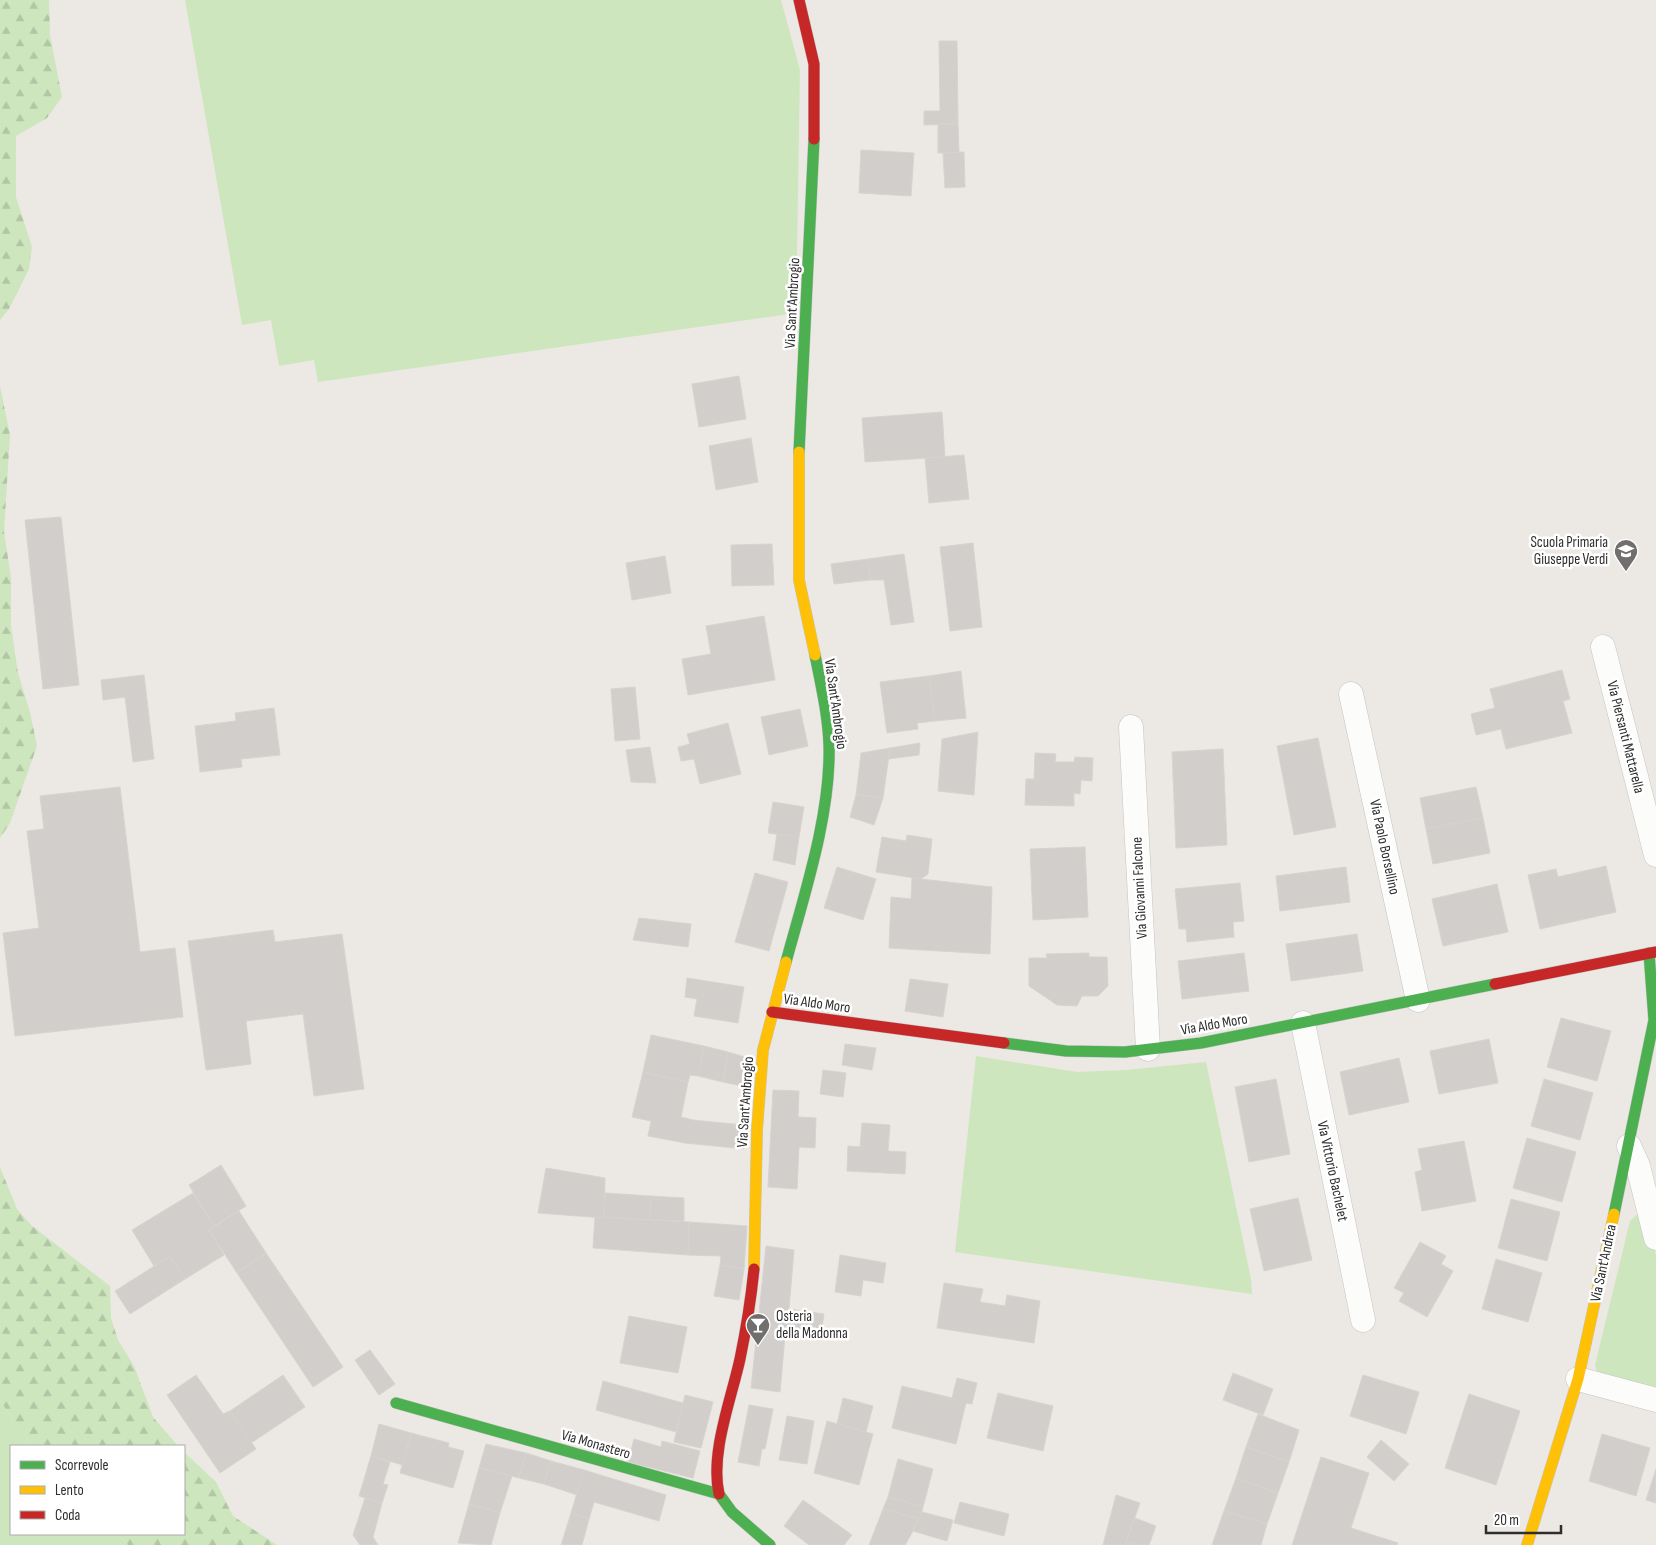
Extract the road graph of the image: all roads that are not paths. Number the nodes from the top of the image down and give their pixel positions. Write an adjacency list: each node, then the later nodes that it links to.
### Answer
1 (799, 0): 8 (street, Via Sant'Ambrogio)
2 (1603, 647): 5 (street, Via Piersanti Mattarella)
3 (1351, 694): 7 (street, Via Paolo Borsellino)
4 (1131, 726): 10 (street, Via Giovanni Falcone)
5 (1656, 855)
6 (1653, 952): 7 (street, Via Aldo Moro); 11 (street, Via Sant'Andrea)
7 (1418, 1000): 9 (street, Via Aldo Moro)
8 (772, 1012): 10 (street, Via Aldo Moro); 17 (street, Via Sant'Ambrogio)
9 (1303, 1023): 10 (street, Via Aldo Moro); 13 (street, Via Vittorio Bachelet)
10 (1148, 1049)
11 (1629, 1146): 12 (street); 14 (street, Via Sant'Andrea)
12 (1656, 1238)
13 (1363, 1320)
14 (1578, 1379): 15 (street); 19 (street, Via Sant'Andrea)
15 (1656, 1400)
16 (396, 1403): 17 (street, Via Monastero)
17 (718, 1494): 18 (street)
18 (770, 1545)
19 (1527, 1545)

